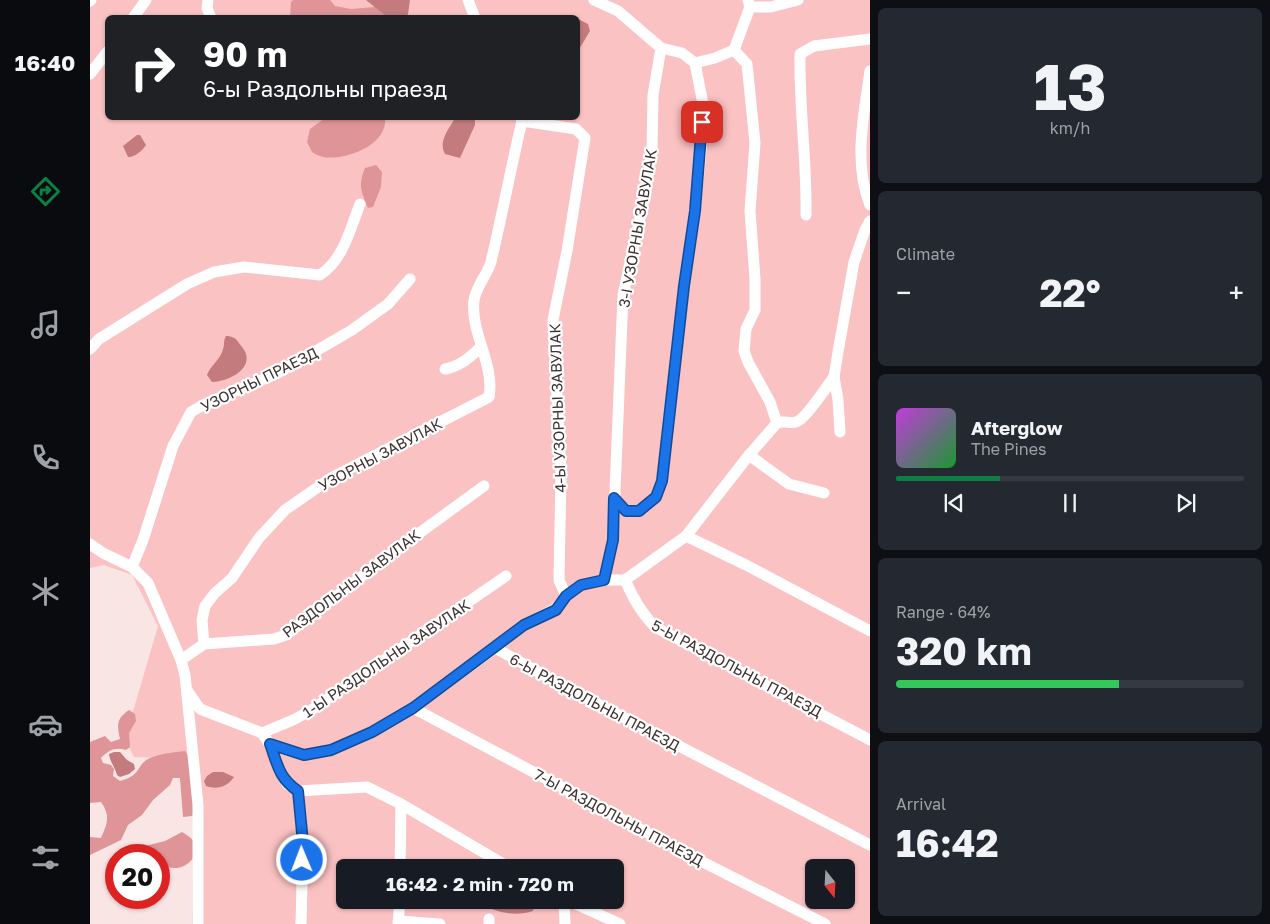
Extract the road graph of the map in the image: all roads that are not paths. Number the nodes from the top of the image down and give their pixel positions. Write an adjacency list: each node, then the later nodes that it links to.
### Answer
1 (146, 0): 6 (street)
2 (468, 0): 7 (street)
3 (594, 0): 9 (street)
4 (798, 0): 5 (street)
5 (749, 3): 10 (street)
6 (135, 15)
7 (474, 15)
8 (870, 39): 19 (street)
9 (661, 48): 12 (street); 31 (street, 3-І УЗОРНЫ ЗАВУЛАК)
10 (734, 50): 12 (street); 26 (street)
11 (105, 55): 14 (street)
12 (695, 63): 31 (street)
13 (870, 71): 18 (street)
14 (90, 74)
15 (522, 120): 22 (street)
16 (527, 120): 38 (street, 4-Ы УЗОРНЫ ЗАВУЛАК)
17 (360, 204): 23 (street)
18 (870, 205)
19 (806, 215)
20 (870, 221): 25 (street)
21 (410, 279): 34 (street, УЗОРНЫ ПРАЕЗД)
22 (482, 346): 24 (street); 40 (street, УЗОРНЫ ЗАВУЛАК)
23 (90, 349)
24 (445, 369)
25 (834, 377): 26 (street); 27 (street)
26 (777, 423): 28 (street)
27 (840, 432)
28 (749, 454): 30 (street); 32 (street)
29 (484, 486): 40 (street, РАЗДОЛЬНЫ ЗАВУЛАК)
30 (824, 493)
31 (614, 498): 36 (street, 3-І УЗОРНЫ ЗАВУЛАК)
32 (686, 536): 37 (street); 39 (street)
33 (90, 544): 34 (street)
34 (132, 568): 42 (street)
35 (506, 576): 47 (street, 1-Ы РАЗДОЛЬНЫ ЗАВУЛАК)
36 (604, 580): 37 (street); 38 (street)
37 (625, 580): 48 (street, 5-Ы РАЗДОЛЬНЫ ПРАЕЗД)
38 (566, 596): 41 (street)
39 (870, 630)
40 (204, 644): 42 (street)
41 (494, 648): 44 (street, 6-Ы РАЗДОЛЬНЫ ПРАЕЗД); 52 (street, 6-Ы РАЗДОЛЬНЫ ПРАЕЗД)
42 (181, 660): 43 (street)
43 (187, 690): 45 (street); 46 (street)
44 (413, 708): 49 (street, 6-Ы РАЗДОЛЬНЫ ПРАЕЗД); 64 (street, 7-Ы РАЗДОЛЬНЫ ПРАЕЗД)
45 (200, 709): 46 (street); 47 (street)
46 (189, 718): 59 (street)
47 (262, 732): 49 (street)
48 (870, 740)
49 (270, 744): 50 (street)
50 (298, 791): 51 (street); 60 (street)
51 (401, 804): 53 (street); 54 (street)
52 (870, 845)
53 (400, 859)
54 (495, 859)
55 (400, 909): 58 (street)
56 (566, 909): 62 (street)
57 (586, 909): 63 (street)
58 (399, 922): 61 (street)
59 (198, 924)
60 (301, 924)
61 (440, 924)
62 (565, 924)
63 (620, 924)
64 (826, 924)

